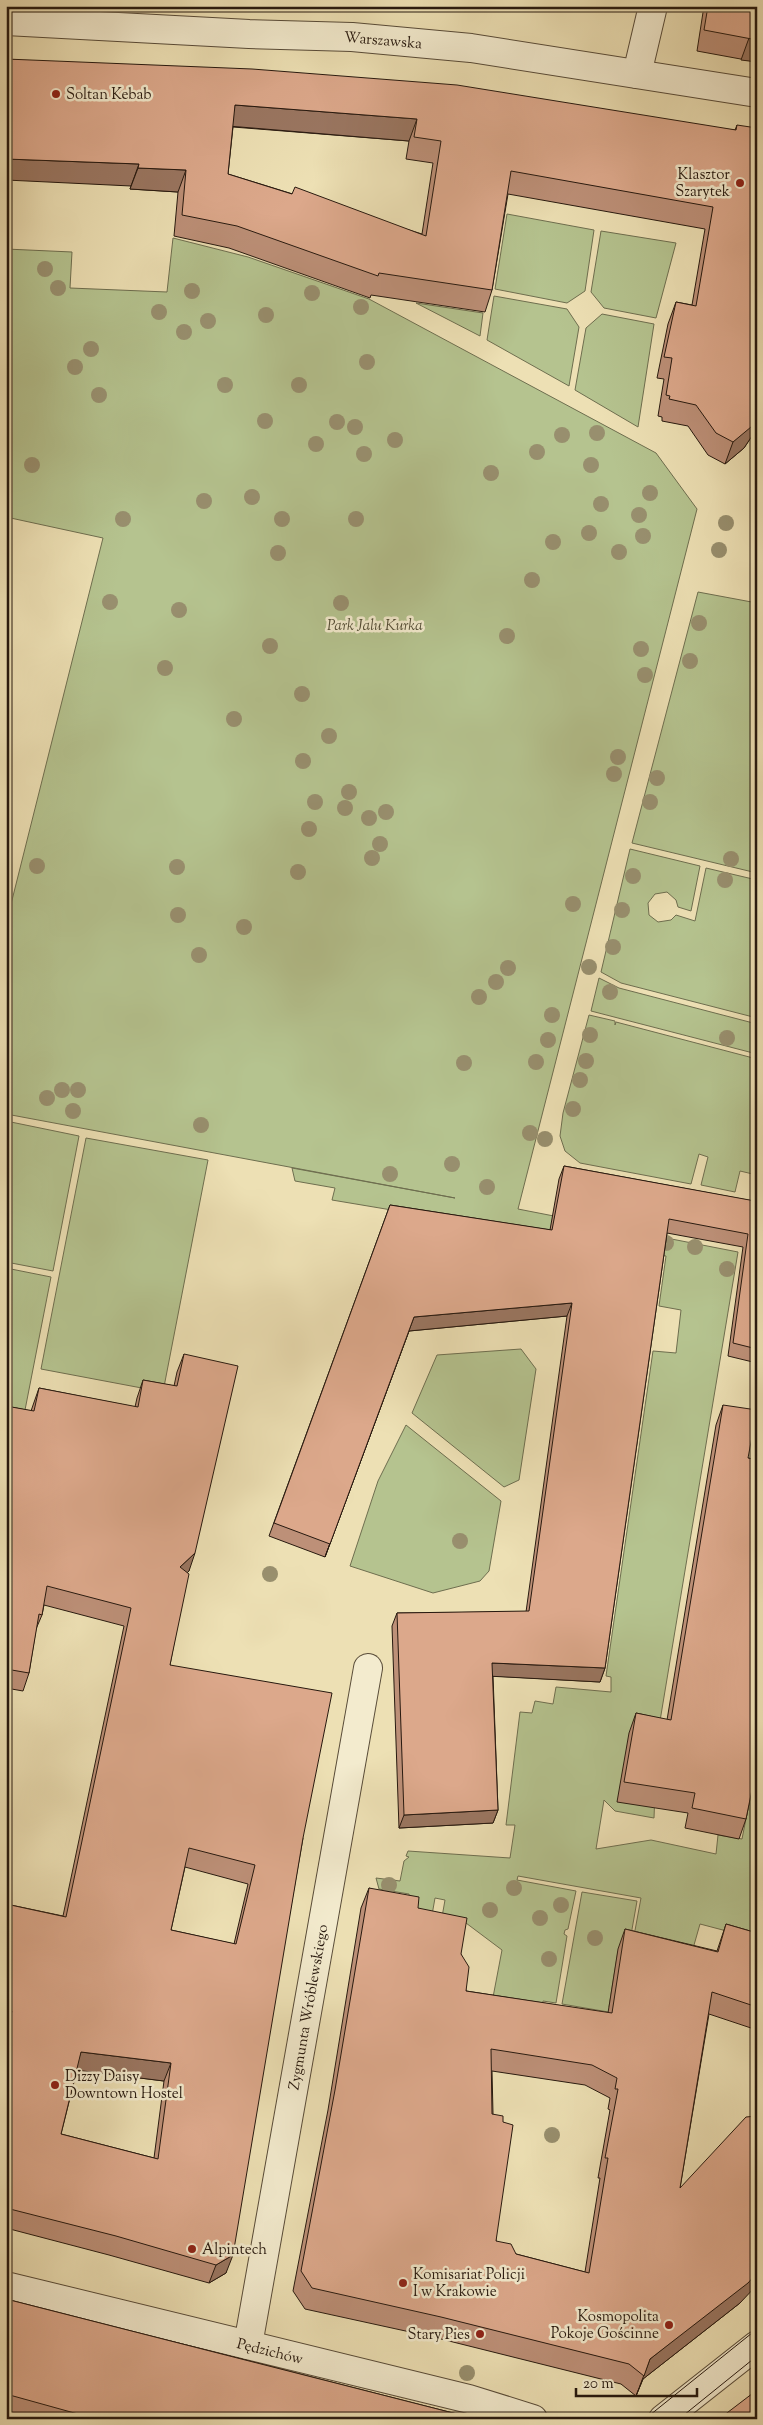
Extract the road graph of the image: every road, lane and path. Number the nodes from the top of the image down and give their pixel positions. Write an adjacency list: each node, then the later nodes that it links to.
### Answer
1 (653, 6): 3 (street)
2 (6, 21): 3 (street, Warszawska)
3 (637, 74): 4 (street, Warszawska)
4 (757, 93)
5 (368, 1668): 8 (street, Zygmunta Wróblewskiego)
6 (6, 2286): 8 (street, Pędzichów)
7 (757, 2345): 10 (street)
8 (248, 2346): 9 (street, Pędzichów)
9 (533, 2419)
10 (663, 2419)

